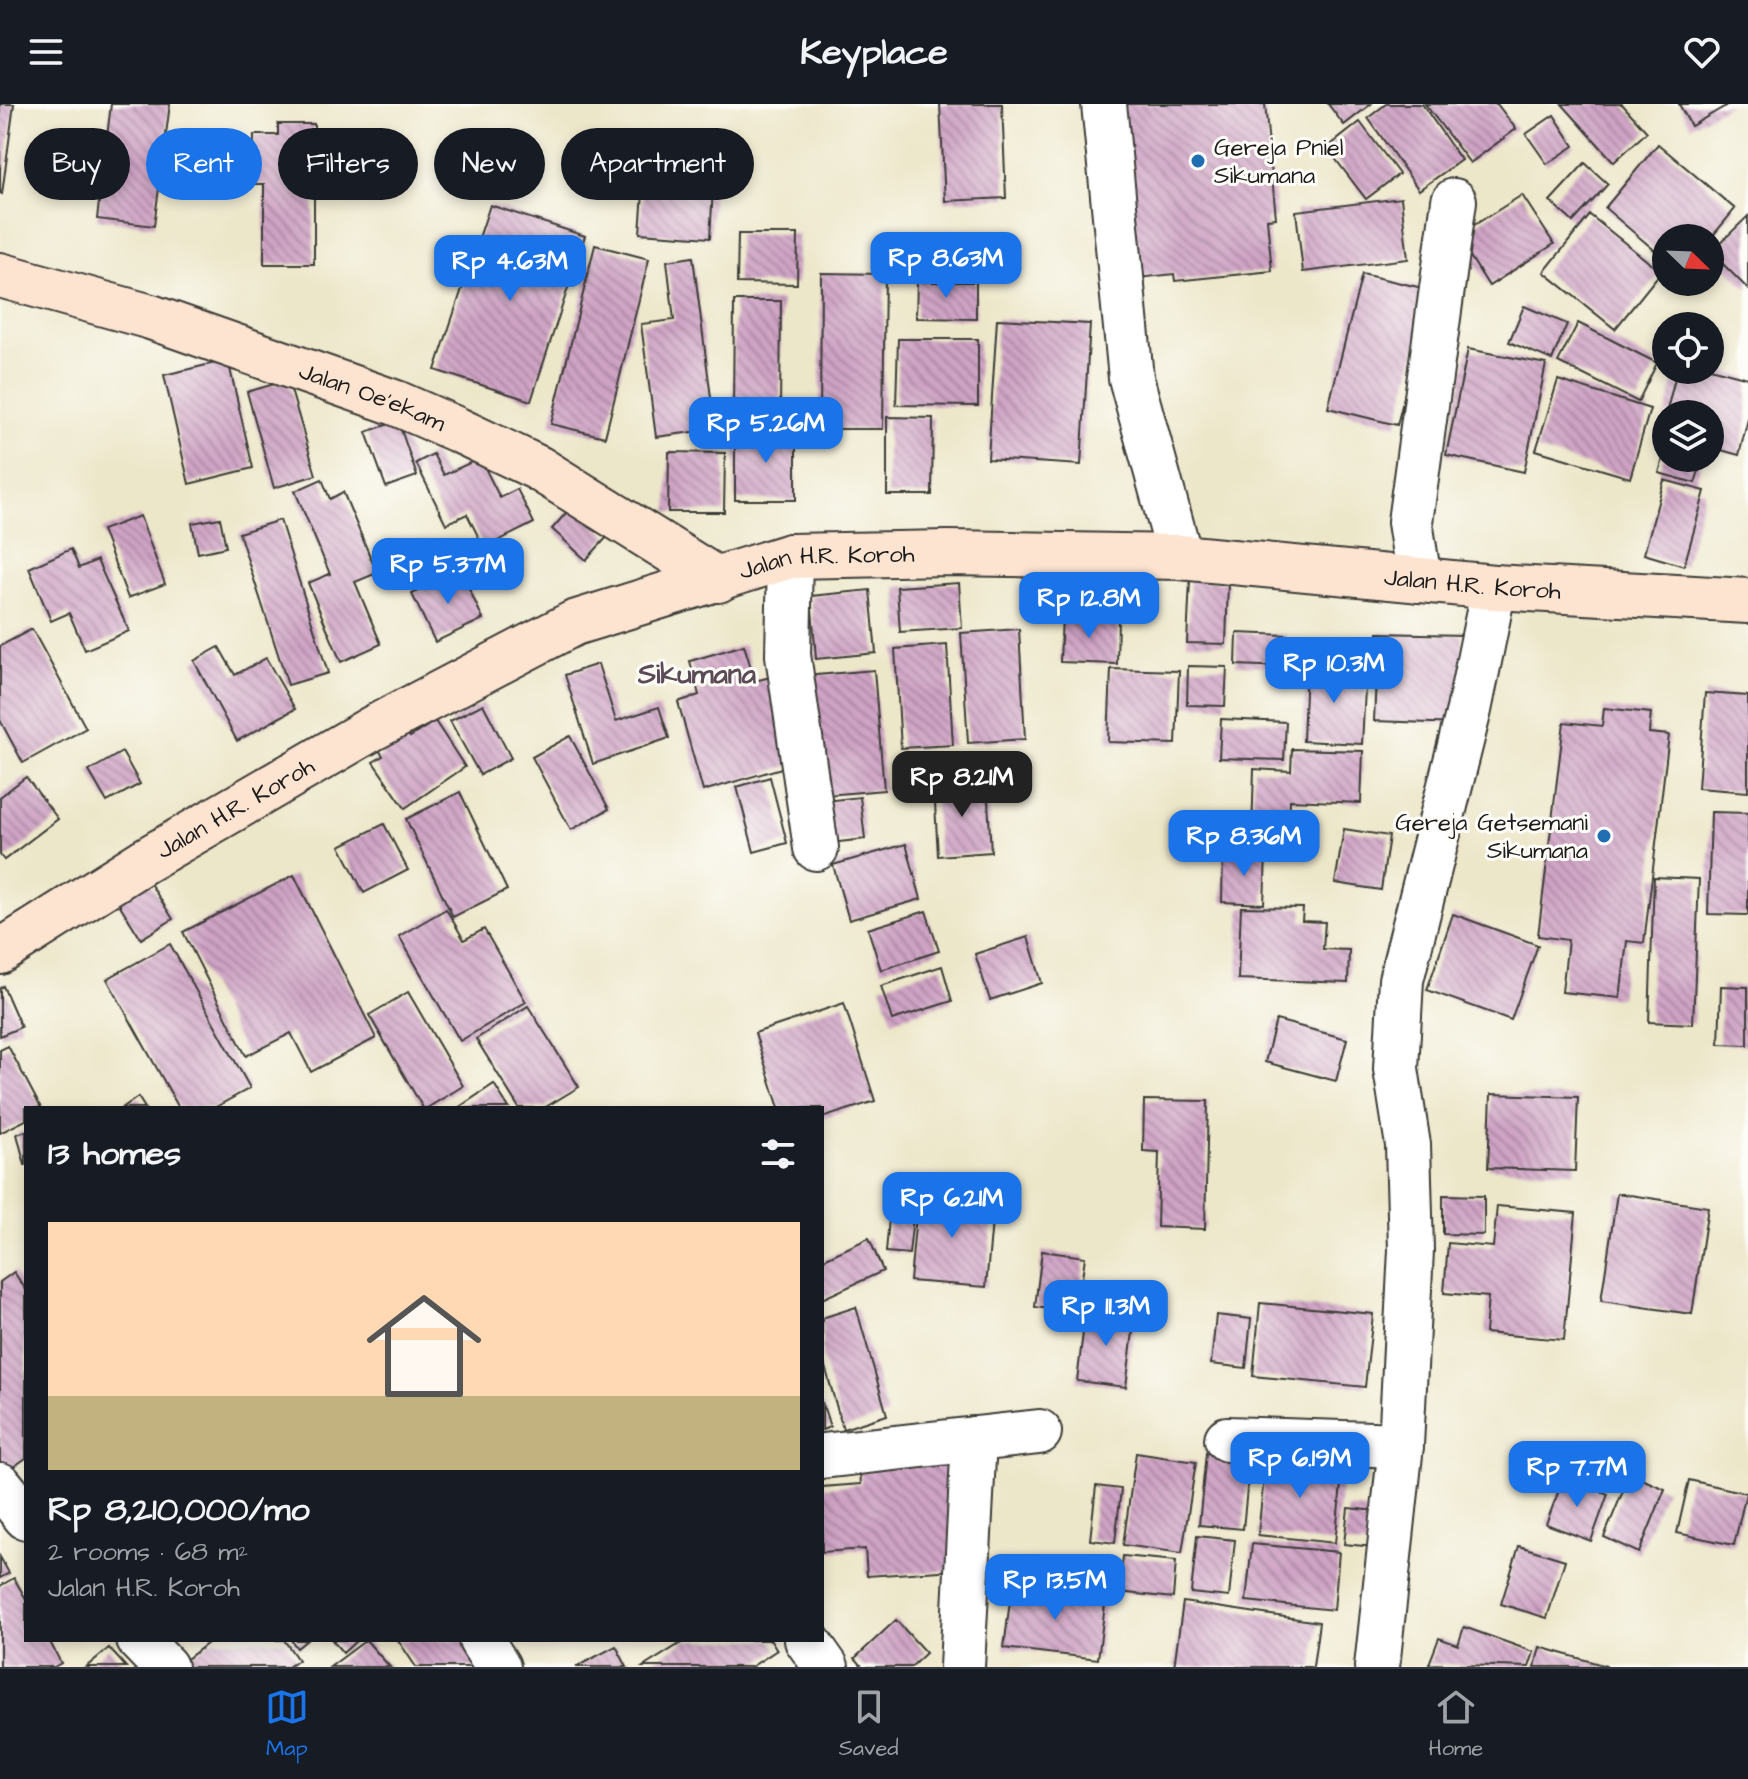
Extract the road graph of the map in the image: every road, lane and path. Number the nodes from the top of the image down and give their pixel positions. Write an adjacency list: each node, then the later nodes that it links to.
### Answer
1 (1104, 104): 5 (street)
2 (1454, 201): 7 (street)
3 (0, 275): 6 (main road, Jalan Oe'ekam)
4 (790, 556): 5 (main road, Jalan H.R. Koroh); 6 (main road, Jalan H.R. Koroh); 10 (street)
5 (1180, 557): 7 (main road, Jalan H.R. Koroh)
6 (718, 580): 11 (main road, Jalan H.R. Koroh)
7 (1419, 580): 8 (main road, Jalan H.R. Koroh)
8 (1494, 587): 9 (main road, Jalan H.R. Koroh); 15 (street)
9 (1748, 601)
10 (816, 848)
11 (0, 952)
12 (1039, 1432): 13 (street)
13 (974, 1439): 16 (street); 25 (street)
14 (1227, 1439): 15 (street)
15 (1401, 1445): 26 (street)
16 (824, 1456)
17 (0, 1485): 18 (street)
18 (24, 1515)
19 (141, 1642): 22 (street)
20 (482, 1642): 23 (street)
21 (808, 1642): 24 (street)
22 (165, 1667)
23 (498, 1667)
24 (826, 1667)
25 (962, 1667)
26 (1377, 1667)

